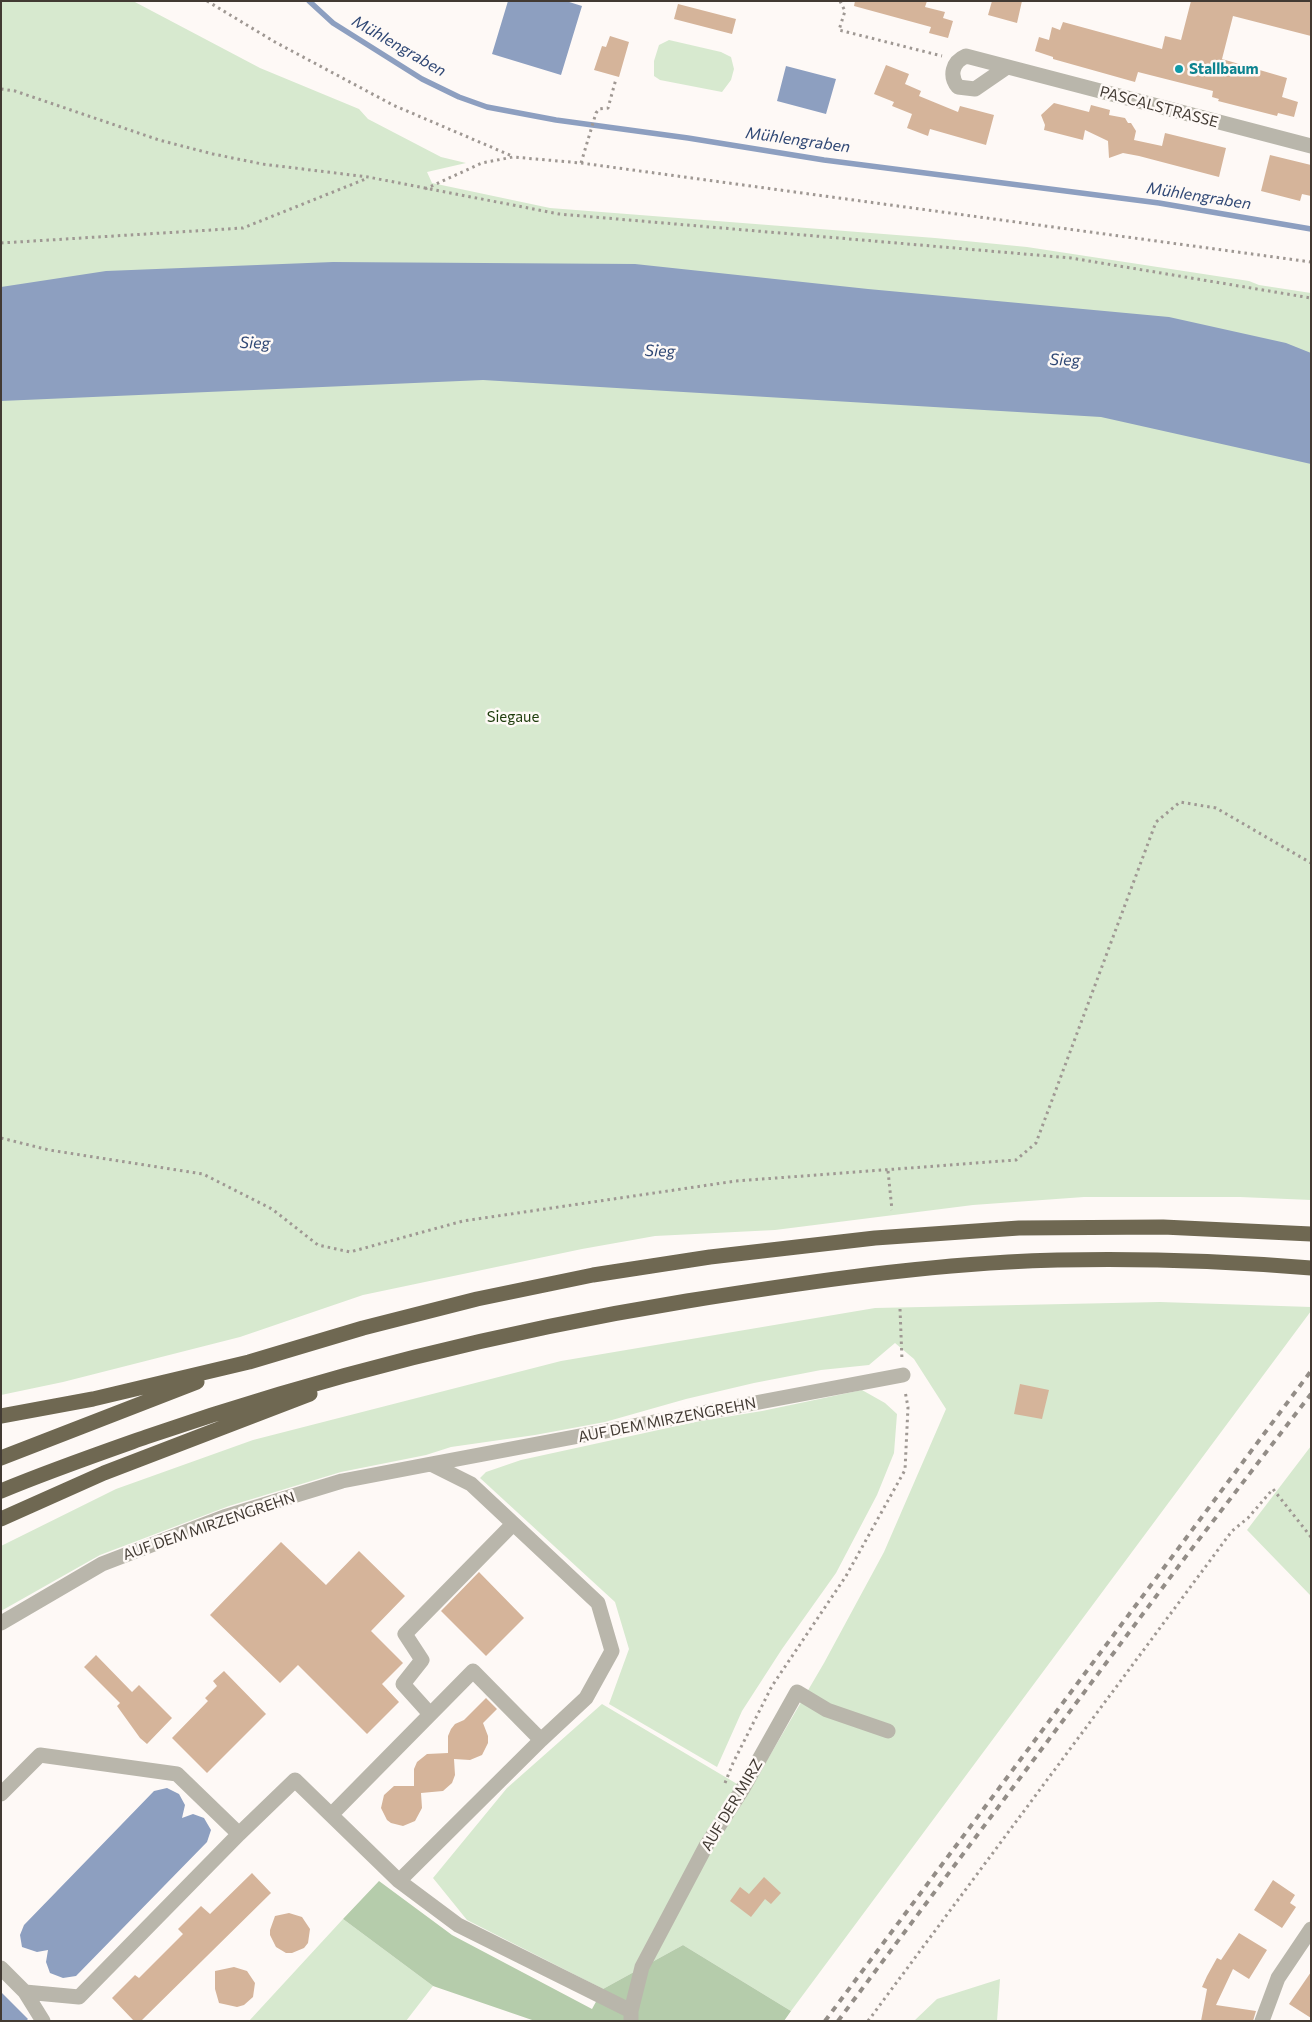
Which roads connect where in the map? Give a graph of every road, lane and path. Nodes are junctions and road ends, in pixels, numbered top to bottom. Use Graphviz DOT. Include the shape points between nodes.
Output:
graph roads {
  1 [pos="207,1"];
  2 [pos="840,1"];
  3 [pos="958,61"];
  4 [pos="1007,67"];
  5 [pos="616,79"];
  6 [pos="1,89"];
  7 [pos="1311,146"];
  8 [pos="513,157"];
  9 [pos="581,164"];
  10 [pos="368,177"];
  11 [pos="425,189"];
  12 [pos="1,243"];
  13 [pos="1311,262"];
  14 [pos="1311,298"];
  15 [pos="1311,863"];
  16 [pos="1,1138"];
  17 [pos="888,1171"];
  18 [pos="892,1210"];
  19 [pos="1311,1234"];
  20 [pos="1311,1268"];
  21 [pos="900,1309"];
  22 [pos="420,1354"];
  23 [pos="249,1362"];
  24 [pos="902,1375"];
  25 [pos="1,1416"];
  26 [pos="1,1458"];
  27 [pos="431,1464"];
  28 [pos="1,1491"];
  29 [pos="1,1519"];
  30 [pos="513,1524"];
  31 [pos="1311,1537"];
  32 [pos="1,1623"];
  33 [pos="430,1714"];
  34 [pos="888,1731"];
  35 [pos="541,1740"];
  36 [pos="722,1791"];
  37 [pos="1,1794"];
  38 [pos="331,1815"];
  39 [pos="239,1834"];
  40 [pos="398,1881"];
  41 [pos="1311,1929"];
  42 [pos="1,1968"];
  43 [pos="25,1992"];
  44 [pos="631,2016"];
  45 [pos="43,2021"];
  46 [pos="868,2021"];
  47 [pos="1262,2021"];
  1 -- 8 [label="path" via="275,42 393,105"];
  2 -- 3 [label="path" via="845,11 839,30"];
  3 -- 4 [label="street, PASCALSTRASSE" via="966,56"];
  3 -- 4 [label="street" via="952,73 955,84 966,88 975,89"];
  4 -- 7 [label="street, PASCALSTRASSE"];
  5 -- 9 [label="path" via="608,108 596,112"];
  6 -- 10 [label="path" via="213,154 262,164"];
  8 -- 9 [label="path"];
  8 -- 11 [label="path" via="482,162"];
  9 -- 13 [label="path"];
  10 -- 11 [label="path"];
  10 -- 12 [label="path" via="244,228"];
  11 -- 14 [label="path" via="560,214 1071,258"];
  15 -- 17 [label="path" via="1216,808 1180,802 1156,822 1036,1143 1016,1160"];
  16 -- 17 [label="path" via="49,1150 202,1174 272,1209 318,1245 350,1252 463,1221 736,1182"];
  17 -- 18 [label="path"];
  19 -- 23 [label="highway" via="1163,1227 946,1232 710,1257 593,1275 506,1293 363,1328"];
  20 -- 22 [label="highway" via="1126,1260 1008,1262 890,1272 773,1287 597,1316"];
  21 -- 24 [label="path"];
  22 -- 28 [label="highway" via="232,1407 47,1471"];
  22 -- 29 [label="highway" via="113,1469"];
  23 -- 25 [label="highway" via="93,1399"];
  23 -- 26 [label="highway"];
  24 -- 27 [label="street, AUF DEM MIRZENGREHN"];
  24 -- 36 [label="path" via="908,1407 904,1470 846,1576 772,1686 732,1763"];
  27 -- 30 [label="street" via="471,1484"];
  27 -- 32 [label="street, AUF DEM MIRZENGREHN" via="342,1481 224,1517 102,1564"];
  30 -- 33 [label="street" via="405,1634 422,1660 404,1684"];
  30 -- 35 [label="street" via="598,1603 612,1651 586,1698"];
  31 -- 46 [label="path" via="1273,1489 1232,1531"];
  33 -- 35 [label="street" via="473,1671"];
  33 -- 38 [label="street"];
  34 -- 44 [label="street, AUF DER MIRZ" via="827,1710 797,1692 742,1790 706,1846 642,1967"];
  35 -- 40 [label="street"];
  37 -- 39 [label="street" via="40,1755 177,1774"];
  38 -- 39 [label="street, AUF DER MIRZ" via="295,1780"];
  38 -- 40 [label="street, AUF DER MIRZ"];
  39 -- 43 [label="street" via="79,1997"];
  40 -- 44 [label="street, AUF DER MIRZ" via="458,1925"];
  41 -- 47 [label="street" via="1278,1978"];
  42 -- 43 [label="street"];
  43 -- 45 [label="street"];
}
